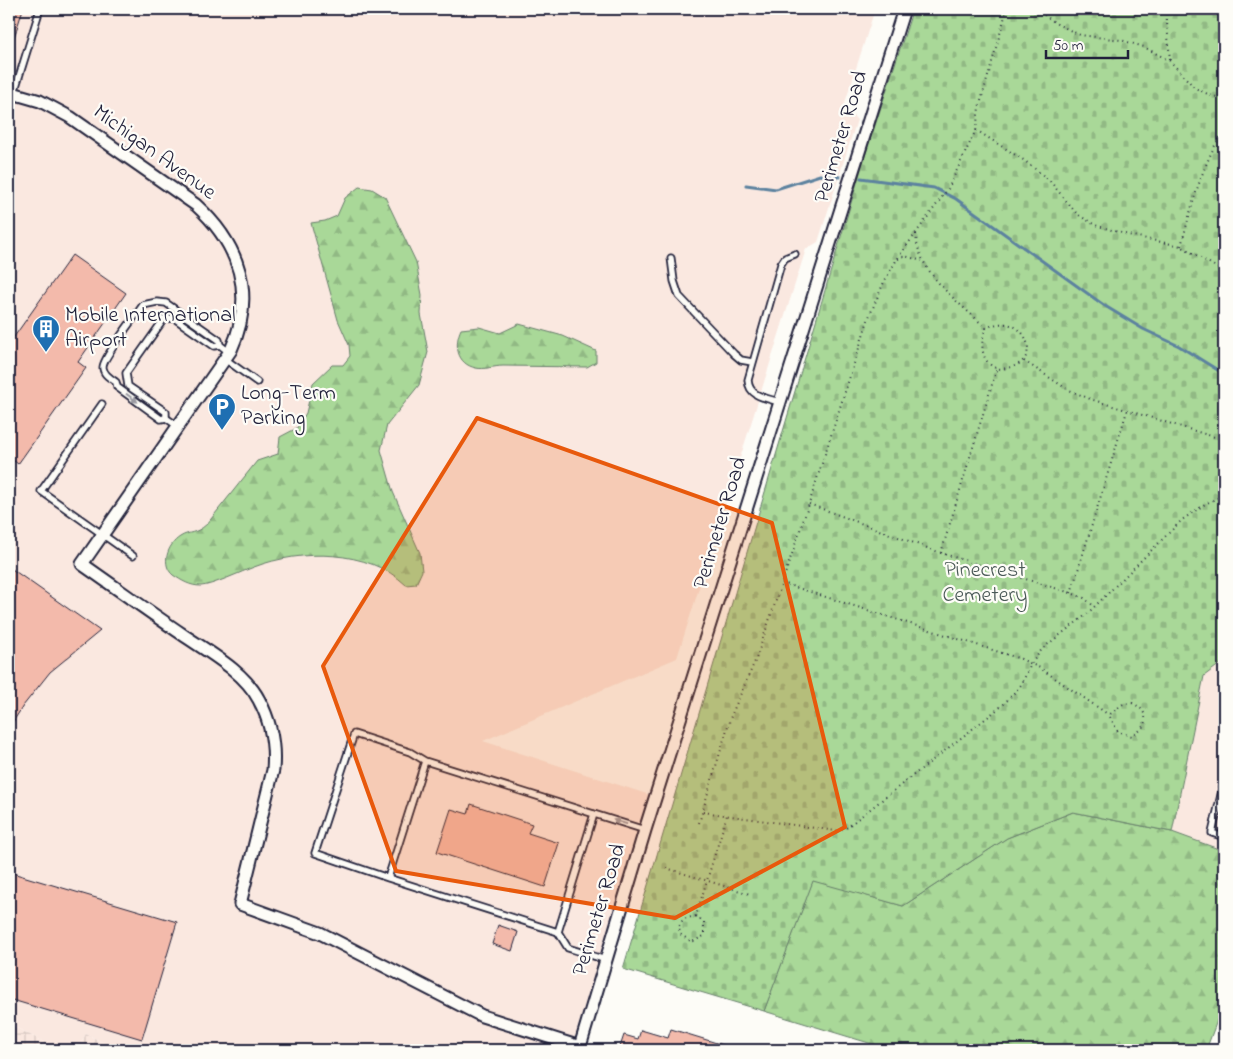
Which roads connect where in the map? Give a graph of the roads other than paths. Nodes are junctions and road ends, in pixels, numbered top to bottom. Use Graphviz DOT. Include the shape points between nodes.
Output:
graph roads {
  1 [pos="40,9"];
  2 [pos="904,9"];
  3 [pos="11,92"];
  4 [pos="795,254"];
  5 [pos="671,258"];
  6 [pos="225,352"];
  7 [pos="752,362"];
  8 [pos="257,382"];
  9 [pos="780,402"];
  10 [pos="102,404"];
  11 [pos="166,418"];
  12 [pos="179,427"];
  13 [pos="103,535"];
  14 [pos="133,556"];
  15 [pos="425,761"];
  16 [pos="1224,782"];
  17 [pos="594,814"];
  18 [pos="645,830"];
  19 [pos="1224,837"];
  20 [pos="388,878"];
  21 [pos="558,932"];
  22 [pos="606,960"];
  23 [pos="579,1049"];
  1 -- 3 [label="lane"];
  2 -- 9 [label="street, Perimeter Road"];
  3 -- 6 [label="street, Michigan Avenue" via="54,108 90,131 196,205 219,228 234,255 242,283 241,320"];
  4 -- 7 [label="lane" via="785,258 781,264"];
  5 -- 7 [label="lane" via="674,282 685,304 734,354 741,360"];
  6 -- 8 [label="lane"];
  6 -- 11 [label="lane" via="174,318 164,319 126,373 126,379 128,386 166,412"];
  6 -- 11 [label="lane, one-way" via="219,340 166,304 143,305 103,368 117,387 162,419"];
  6 -- 12 [label="street, Michigan Avenue"];
  7 -- 9 [label="lane" via="748,387 752,393"];
  9 -- 18 [label="street, Perimeter Road"];
  10 -- 13 [label="lane" via="41,491"];
  11 -- 12 [label="lane"];
  12 -- 13 [label="street, Michigan Avenue"];
  13 -- 14 [label="lane"];
  13 -- 23 [label="street, Michigan Avenue" via="82,564 242,678 259,699 272,733 273,770 240,904 327,936 482,1016"];
  15 -- 17 [label="lane"];
  15 -- 20 [label="lane"];
  15 -- 20 [label="lane" via="410,752 354,734 314,853"];
  16 -- 19 [label="lane" via="1212,833"];
  18 -- 17 [label="lane, one-way"];
  17 -- 21 [label="lane"];
  18 -- 22 [label="street, Perimeter Road"];
  20 -- 21 [label="lane"];
  21 -- 22 [label="lane" via="568,948"];
  22 -- 23 [label="street, Perimeter Road"];
}
